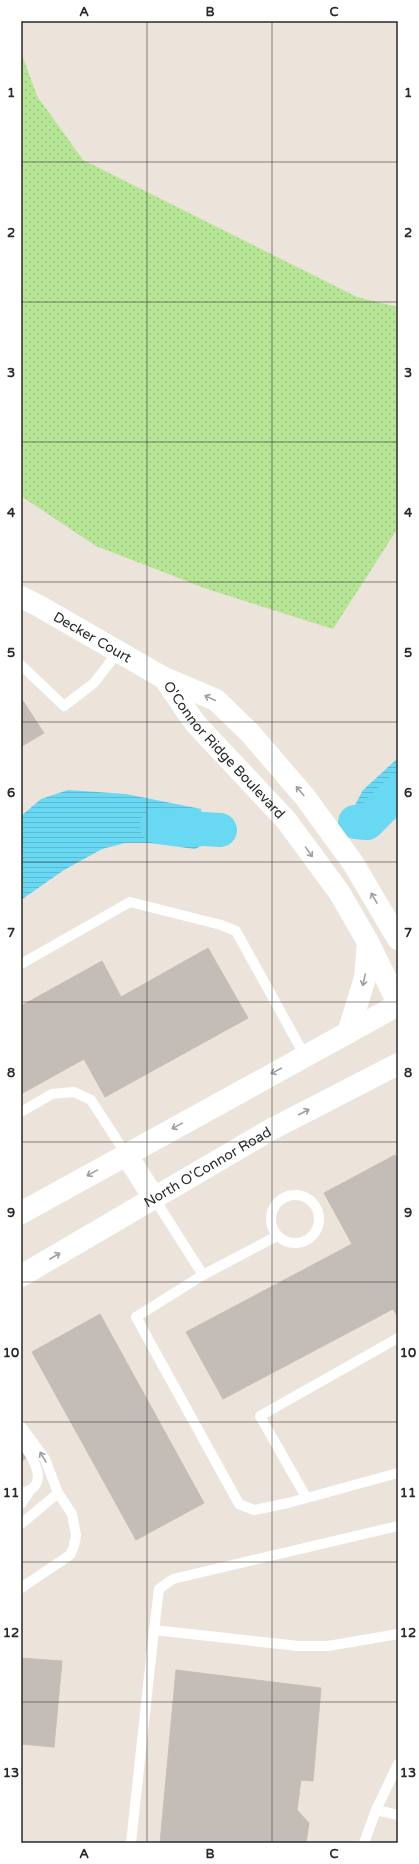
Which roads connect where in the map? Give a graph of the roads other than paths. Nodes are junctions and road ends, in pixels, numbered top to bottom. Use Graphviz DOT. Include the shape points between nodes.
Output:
graph roads {
  1 [pos="21,597"];
  2 [pos="118,652"];
  3 [pos="21,665"];
  4 [pos="164,678"];
  5 [pos="396,935"];
  6 [pos="368,942"];
  7 [pos="21,964"];
  8 [pos="398,1004"];
  9 [pos="348,1033"];
  10 [pos="305,1056"];
  11 [pos="398,1064"];
  12 [pos="21,1112"];
  13 [pos="126,1154"];
  14 [pos="154,1198"];
  15 [pos="21,1213"];
  16 [pos="277,1236"];
  17 [pos="203,1275"];
  18 [pos="21,1276"];
  19 [pos="398,1338"];
  20 [pos="21,1426"];
  21 [pos="21,1442"];
  22 [pos="398,1474"];
  23 [pos="25,1492"];
  24 [pos="58,1493"];
  25 [pos="306,1497"];
  26 [pos="21,1504"];
  27 [pos="21,1524"];
  28 [pos="398,1526"];
  29 [pos="21,1588"];
  30 [pos="154,1630"];
  31 [pos="398,1634"];
  32 [pos="398,1764"];
  33 [pos="376,1810"];
  34 [pos="398,1815"];
  35 [pos="131,1843"];
  36 [pos="364,1843"];
  1 -- 2 [label="main road, Decker Court"];
  2 -- 3 [label="lane" via="94,683 64,706"];
  2 -- 4 [label="main road, Decker Court"];
  5 -- 4 [label="main road, O'Connor Ridge Boulevard, one-way" via="353,863 304,797 250,732 216,700"];
  4 -- 6 [label="main road, O'Connor Ridge Boulevard, one-way" via="195,723 286,820 339,892"];
  6 -- 8 [label="main road, O'Connor Ridge Boulevard"];
  6 -- 9 [label="main road, one-way" via="365,978"];
  7 -- 10 [label="lane" via="130,902 221,925 236,931"];
  8 -- 9 [label="main road"];
  9 -- 10 [label="main road"];
  10 -- 13 [label="main road, one-way"];
  14 -- 11 [label="main road, North O'Connor Road, one-way" via="270,1130"];
  12 -- 13 [label="lane" via="52,1094 74,1092 91,1100"];
  13 -- 14 [label="main road"];
  13 -- 15 [label="main road, one-way"];
  14 -- 17 [label="lane"];
  18 -- 14 [label="main road, North O'Connor Road, one-way"];
  16 -- 16 [label="lane" via="299,1243 313,1236 319,1221 310,1201 295,1196 281,1200 275,1206 271,1221"];
  16 -- 17 [label="lane"];
  17 -- 25 [label="lane" via="136,1317 239,1504 254,1510"];
  19 -- 25 [label="lane" via="260,1416"];
  24 -- 20 [label="lane, one-way" via="45,1459"];
  21 -- 23 [label="lane" via="34,1458 38,1469 35,1487"];
  22 -- 25 [label="lane"];
  23 -- 26 [label="lane"];
  24 -- 27 [label="lane"];
  24 -- 29 [label="lane" via="72,1514 75,1524 74,1546 70,1555"];
  28 -- 30 [label="lane" via="173,1579 159,1589"];
  30 -- 31 [label="lane" via="298,1646 328,1646"];
  30 -- 35 [label="lane"];
  32 -- 33 [label="lane"];
  33 -- 34 [label="lane"];
  33 -- 36 [label="lane"];
}
